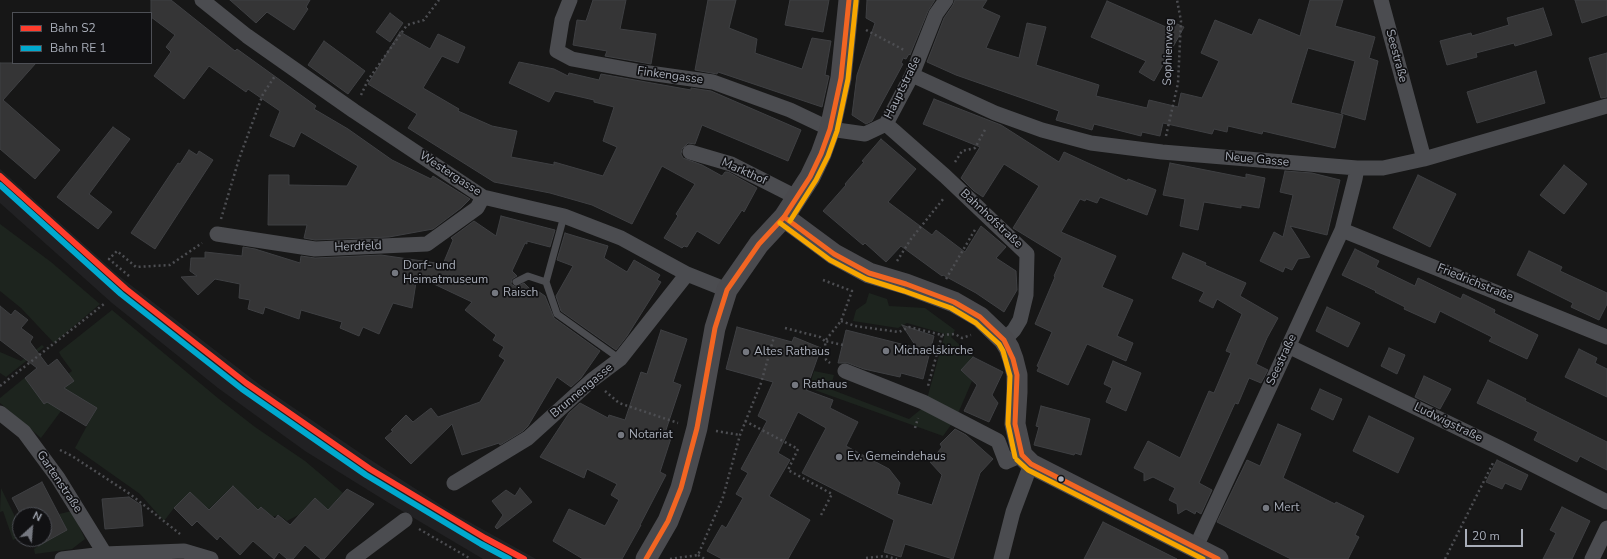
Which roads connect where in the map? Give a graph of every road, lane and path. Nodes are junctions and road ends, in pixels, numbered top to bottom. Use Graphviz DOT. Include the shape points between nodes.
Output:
graph roads {
  1 [pos="202,0"];
  2 [pos="439,0"];
  3 [pos="570,0"];
  4 [pos="849,0"];
  5 [pos="946,0"];
  6 [pos="1176,0"];
  7 [pos="1381,0"];
  8 [pos="847,24"];
  9 [pos="919,58"];
  10 [pos="284,62"];
  11 [pos="912,75"];
  12 [pos="1607,106"];
  13 [pos="354,111"];
  14 [pos="995,113"];
  15 [pos="886,124"];
  16 [pos="830,129"];
  17 [pos="690,152"];
  18 [pos="1162,152"];
  19 [pos="1424,159"];
  20 [pos="1357,168"];
  21 [pos="950,181"];
  22 [pos="483,197"];
  23 [pos="796,197"];
  24 [pos="985,214"];
  25 [pos="564,216"];
  26 [pos="784,217"];
  27 [pos="1342,230"];
  28 [pos="217,234"];
  29 [pos="687,274"];
  30 [pos="129,276"];
  31 [pos="889,279"];
  32 [pos="823,280"];
  33 [pos="516,282"];
  34 [pos="546,282"];
  35 [pos="727,290"];
  36 [pos="939,296"];
  37 [pos="104,304"];
  38 [pos="841,321"];
  39 [pos="785,328"];
  40 [pos="774,337"];
  41 [pos="1607,337"];
  42 [pos="1004,340"];
  43 [pos="825,341"];
  44 [pos="842,345"];
  45 [pos="1288,346"];
  46 [pos="620,359"];
  47 [pos="831,364"];
  48 [pos="845,371"];
  49 [pos="592,380"];
  50 [pos="0,386"];
  51 [pos="924,402"];
  52 [pos="0,413"];
  53 [pos="745,421"];
  54 [pos="696,428"];
  55 [pos="915,428"];
  56 [pos="1500,448"];
  57 [pos="58,449"];
  58 [pos="1026,460"];
  59 [pos="454,483"];
  60 [pos="1607,502"];
  61 [pos="820,517"];
  62 [pos="405,520"];
  63 [pos="1607,528"];
  64 [pos="1195,549"];
  65 [pos="184,551"];
  66 [pos="698,555"];
  67 [pos="106,556"];
  68 [pos="866,558"];
  69 [pos="62,559"];
  70 [pos="211,559"];
  71 [pos="352,559"];
  72 [pos="471,559"];
  73 [pos="646,559"];
  74 [pos="670,559"];
  75 [pos="705,559"];
  76 [pos="897,559"];
  77 [pos="1001,559"];
  78 [pos="1218,559"];
  79 [pos="1445,559"];
  80 [pos="1592,559"];
  1 -- 10 [label="street, Westergasse"];
  2 -- 13 [label="path" via="424,20 406,25 368,80"];
  3 -- 16 [label="street, Finkengasse" via="562,20 557,51 572,59 713,82 790,110"];
  4 -- 8 [label="main road"];
  5 -- 9 [label="street, Hauptstraße" via="936,14"];
  6 -- 18 [label="path, Sophienweg" via="1181,21 1178,83"];
  7 -- 19 [label="street, Seestraße"];
  8 -- 9 [label="path" via="858,26"];
  8 -- 16 [label="main road" via="841,78"];
  9 -- 11 [label="street, Hauptstraße"];
  10 -- 13 [label="street, Westergasse"];
  10 -- 28 [label="path" via="263,94 239,159"];
  11 -- 14 [label="street, Neue Gasse"];
  11 -- 15 [label="street, Hauptstraße"];
  12 -- 19 [label="street, Neue Gasse"];
  13 -- 22 [label="street, Westergasse"];
  14 -- 18 [label="street, Neue Gasse" via="1042,130 1091,143"];
  14 -- 21 [label="path" via="975,148 962,152"];
  15 -- 16 [label="street, Hauptstraße" via="865,134"];
  15 -- 21 [label="street, Bahnhofstraße"];
  16 -- 23 [label="main road" via="821,154"];
  17 -- 23 [label="street, Markthof" via="731,164"];
  18 -- 20 [label="street, Neue Gasse"];
  19 -- 20 [label="street, Neue Gasse" via="1383,168"];
  20 -- 27 [label="street, Seestraße"];
  21 -- 24 [label="street, Bahnhofstraße"];
  21 -- 31 [label="path" via="910,239 893,267"];
  22 -- 25 [label="street, Westergasse"];
  22 -- 28 [label="street, Herdfeld" via="477,208 427,244 315,248"];
  23 -- 26 [label="main road"];
  24 -- 36 [label="path" via="944,281"];
  24 -- 42 [label="street, Bahnhofstraße" via="1027,254 1026,295 1020,320"];
  25 -- 29 [label="street, Westergasse" via="621,238"];
  25 -- 34 [label="lane"];
  26 -- 31 [label="main road" via="834,254 869,273"];
  26 -- 35 [label="main road" via="759,244"];
  27 -- 41 [label="street, Friedrichstraße"];
  27 -- 45 [label="street, Seestraße"];
  28 -- 30 [label="path" via="170,265 136,267 117,250 110,259"];
  29 -- 35 [label="street, Westergasse"];
  29 -- 46 [label="street, Brunnengasse"];
  31 -- 36 [label="main road"];
  32 -- 38 [label="path" via="852,291"];
  33 -- 34 [label="lane" via="528,276"];
  34 -- 46 [label="lane" via="557,314"];
  35 -- 54 [label="main road" via="715,328"];
  36 -- 42 [label="main road" via="980,317"];
  37 -- 50 [label="path"];
  38 -- 43 [label="path"];
  38 -- 51 [label="path" via="854,326 899,332 909,327 942,335"];
  39 -- 43 [label="path" via="820,337"];
  40 -- 53 [label="path" via="761,383"];
  42 -- 58 [label="main road" via="1010,348 1017,375 1015,424"];
  43 -- 44 [label="path"];
  43 -- 47 [label="path" via="826,360"];
  45 -- 56 [label="street, Ludwigstraße"];
  45 -- 64 [label="street, Seestraße"];
  46 -- 49 [label="street, Brunnengasse"];
  48 -- 51 [label="street"];
  49 -- 54 [label="path" via="619,403"];
  49 -- 59 [label="street, Brunnengasse" via="528,438"];
  51 -- 55 [label="path"];
  51 -- 58 [label="street" via="998,441 1006,462"];
  52 -- 67 [label="street, Gartenstraße" via="24,432 58,478"];
  53 -- 61 [label="path" via="798,449 788,470 832,494"];
  53 -- 66 [label="path" via="723,497"];
  54 -- 73 [label="main road" via="668,522"];
  56 -- 60 [label="street, Ludwigstraße"];
  56 -- 79 [label="path"];
  57 -- 65 [label="path" via="130,494 182,535"];
  58 -- 64 [label="main road"];
  58 -- 77 [label="street"];
  62 -- 71 [label="street"];
  62 -- 72 [label="path"];
  63 -- 80 [label="street"];
  64 -- 78 [label="main road"];
  65 -- 67 [label="street"];
  65 -- 70 [label="street"];
  66 -- 74 [label="path"];
  66 -- 75 [label="path"];
  67 -- 69 [label="street"];
  68 -- 76 [label="path" via="884,556"];
}
